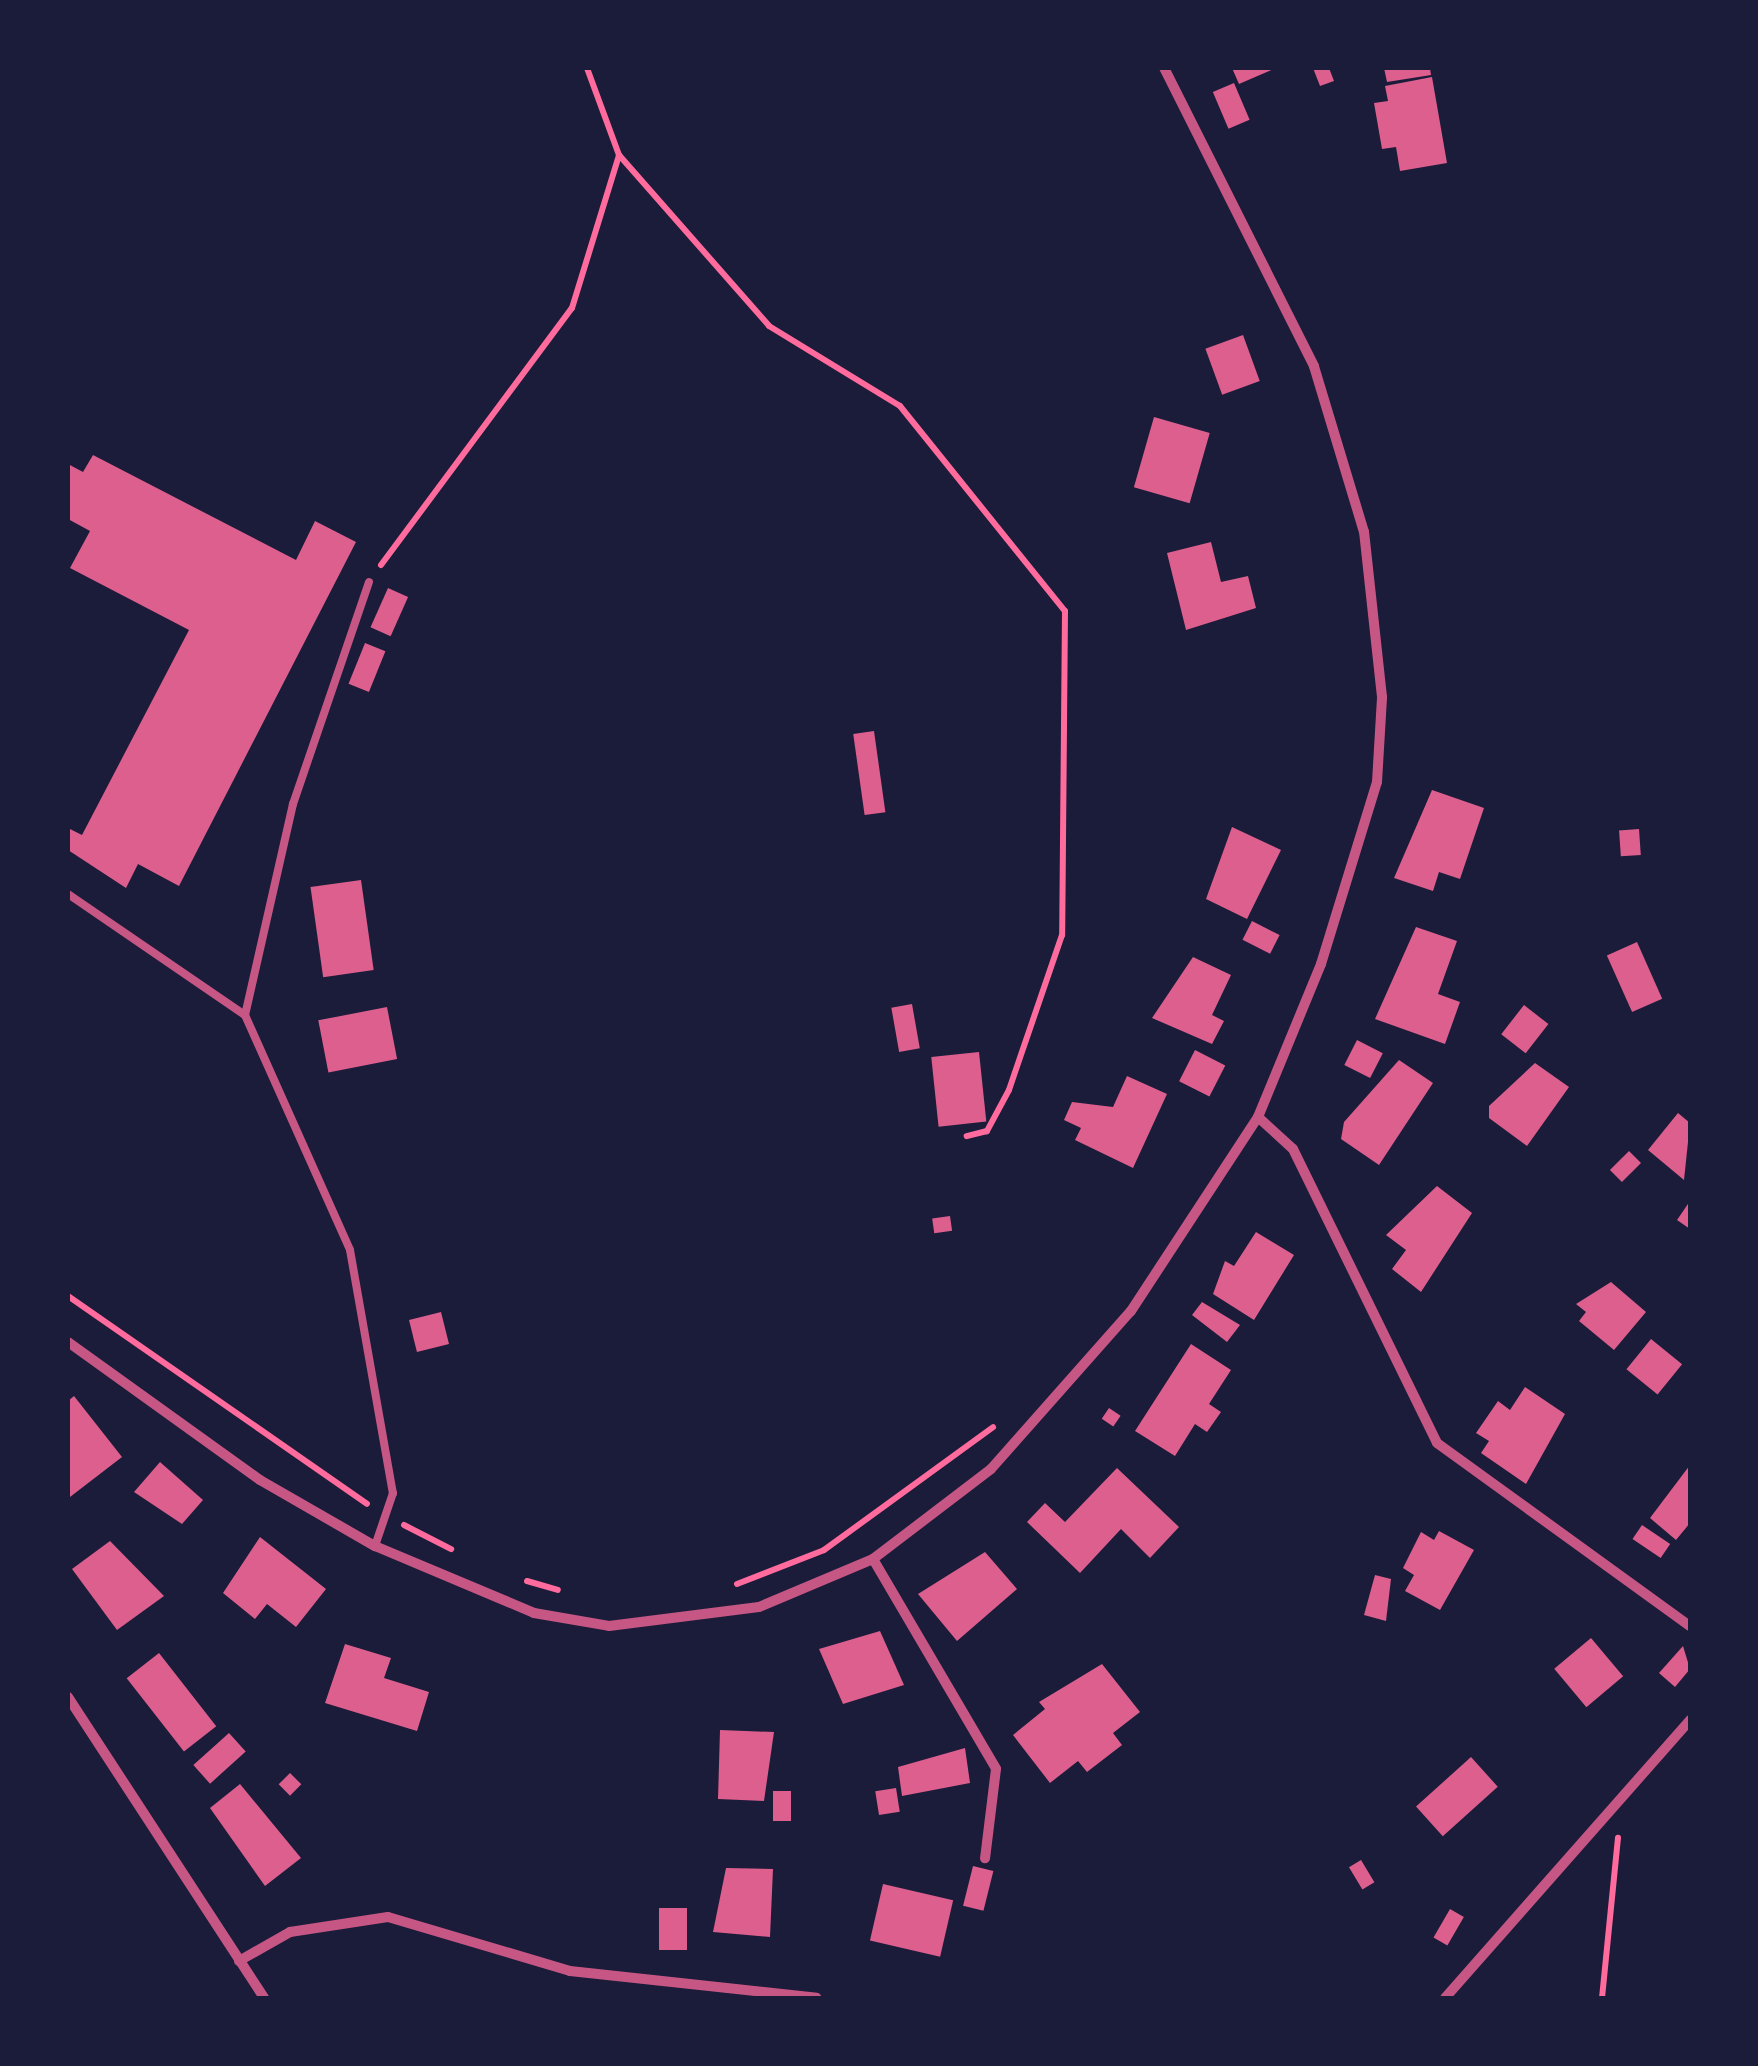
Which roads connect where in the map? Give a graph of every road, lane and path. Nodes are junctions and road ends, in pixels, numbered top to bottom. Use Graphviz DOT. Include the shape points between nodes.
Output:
graph roads {
  1 [pos="588,68"];
  2 [pos="1164,68"];
  3 [pos="619,154"];
  4 [pos="369,582"];
  5 [pos="68,894"];
  6 [pos="245,1014"];
  7 [pos="1258,1116"];
  8 [pos="967,1136"];
  9 [pos="68,1296"];
  10 [pos="68,1342"];
  11 [pos="1003,1418"];
  12 [pos="388,1517"];
  13 [pos="375,1546"];
  14 [pos="466,1556"];
  15 [pos="873,1560"];
  16 [pos="515,1577"];
  17 [pos="716,1592"];
  18 [pos="578,1594"];
  19 [pos="1690,1626"];
  20 [pos="68,1697"];
  21 [pos="1690,1720"];
  22 [pos="1620,1797"];
  23 [pos="985,1858"];
  24 [pos="239,1961"];
  25 [pos="264,1998"];
  26 [pos="818,1998"];
  27 [pos="1444,1998"];
  28 [pos="1602,1998"];
  1 -- 3 [label="path"];
  2 -- 7 [label="street" via="1314,366 1364,532 1379,623 1377,782 1350,885"];
  3 -- 4 [label="path" via="572,308"];
  3 -- 8 [label="path" via="769,326 900,406 1065,611 1062,934 1009,1090 987,1131"];
  4 -- 6 [label="lane" via="303,770"];
  5 -- 6 [label="lane"];
  6 -- 12 [label="lane" via="350,1250 394,1493"];
  7 -- 15 [label="street" via="1131,1311 991,1469"];
  7 -- 19 [label="street" via="1293,1149 1437,1442"];
  9 -- 12 [label="path"];
  10 -- 13 [label="street" via="260,1480"];
  11 -- 17 [label="path" via="953,1464 824,1550"];
  12 -- 13 [label="lane"];
  12 -- 14 [label="path"];
  13 -- 15 [label="street" via="516,1607 609,1626 759,1607"];
  15 -- 23 [label="street" via="996,1768"];
  16 -- 18 [label="path"];
  20 -- 24 [label="street"];
  21 -- 22 [label="street"];
  22 -- 27 [label="street"];
  22 -- 28 [label="path"];
  24 -- 25 [label="street"];
  24 -- 26 [label="street" via="290,1932 388,1917 570,1971"];
}
